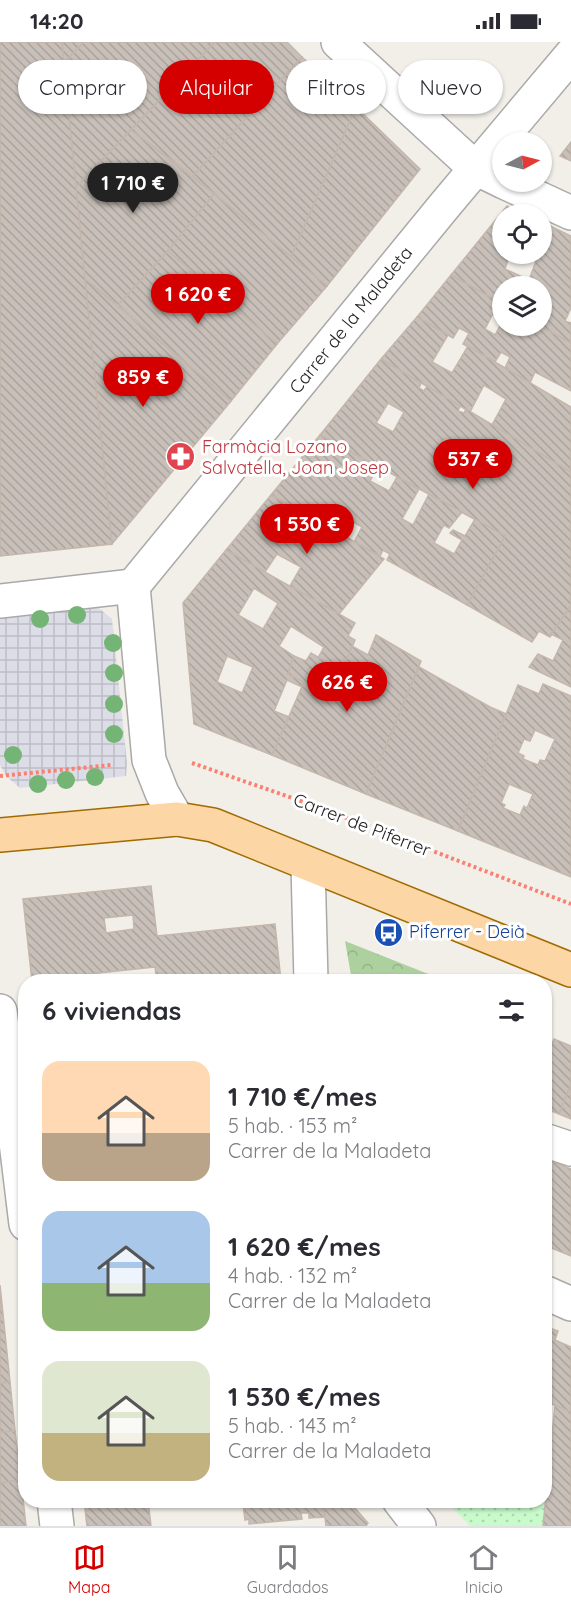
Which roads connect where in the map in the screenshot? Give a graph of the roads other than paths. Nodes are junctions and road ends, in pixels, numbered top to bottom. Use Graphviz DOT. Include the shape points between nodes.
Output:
graph roads {
  1 [pos="338,42"];
  2 [pos="571,55"];
  3 [pos="522,132"];
  4 [pos="492,175"];
  5 [pos="492,179"];
  6 [pos="526,192"];
  7 [pos="571,213"];
  8 [pos="133,586"];
  9 [pos="0,601"];
  10 [pos="177,819"];
  11 [pos="0,835"];
  12 [pos="308,865"];
  13 [pos="571,970"];
  14 [pos="311,974"];
  15 [pos="0,1011"];
  16 [pos="552,1143"];
  17 [pos="571,1149"];
  18 [pos="18,1158"];
  19 [pos="18,1230"];
  20 [pos="0,1231"];
  21 [pos="552,1296"];
  22 [pos="571,1304"];
  23 [pos="55,1508"];
  24 [pos="405,1508"];
  25 [pos="57,1526"];
  26 [pos="420,1526"];
  1 -- 4 [label="street"];
  2 -- 3 [label="street, Carrer de la Maladeta"];
  5 -- 8 [label="street, Carrer de la Maladeta"];
  6 -- 7 [label="street"];
  8 -- 9 [label="street"];
  8 -- 10 [label="street" via="149,760"];
  10 -- 11 [label="main road"];
  10 -- 12 [label="main road" via="213,825"];
  12 -- 13 [label="main road"];
  12 -- 14 [label="street"];
  15 -- 18 [label="street"];
  16 -- 17 [label="street"];
  19 -- 20 [label="street"];
  21 -- 22 [label="street"];
  23 -- 25 [label="street"];
  24 -- 26 [label="street"];
}
